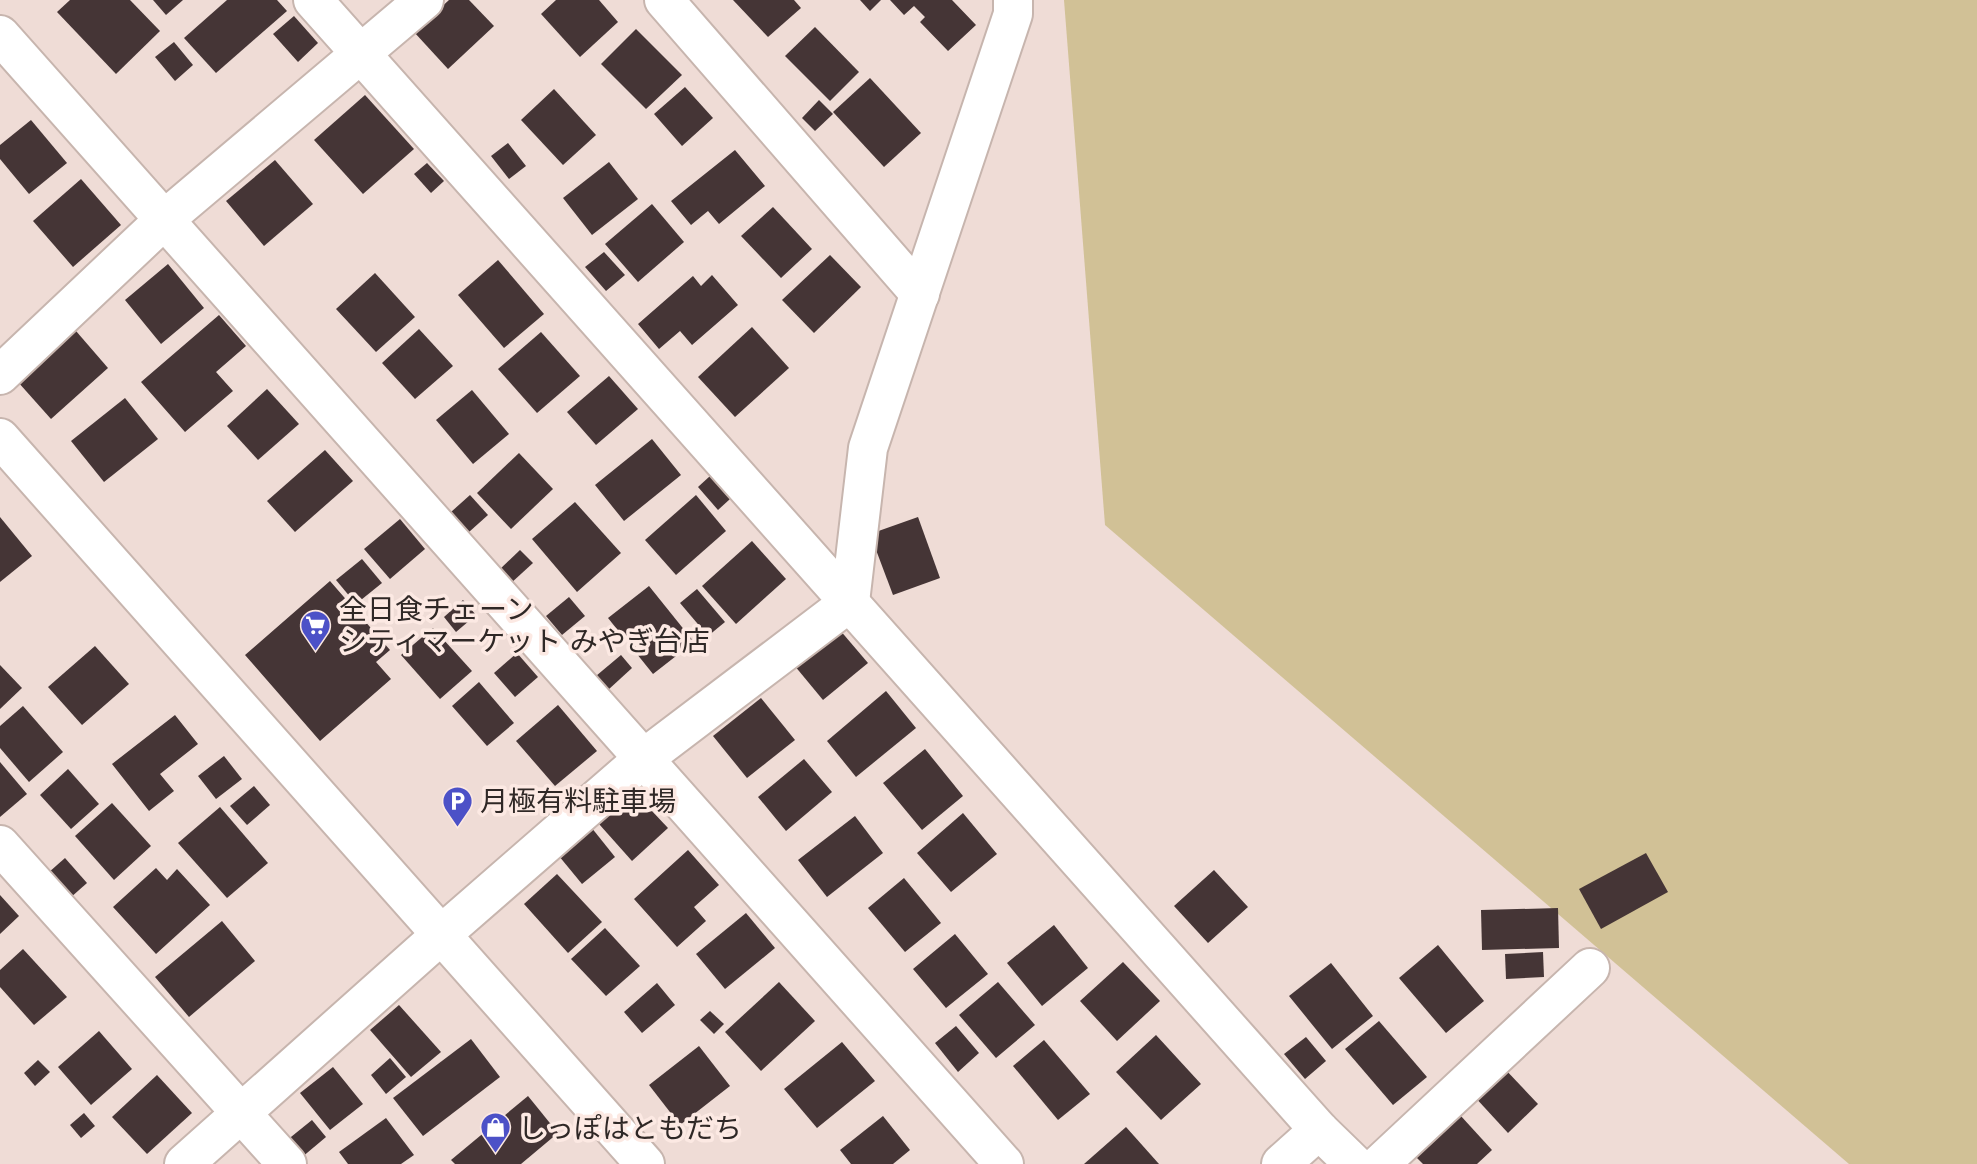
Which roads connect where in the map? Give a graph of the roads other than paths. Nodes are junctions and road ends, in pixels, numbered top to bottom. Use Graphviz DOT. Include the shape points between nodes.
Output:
graph roads {
  1 [pos="313,0"];
  2 [pos="424,0"];
  3 [pos="664,0"];
  4 [pos="1007,5"];
  5 [pos="0,35"];
  6 [pos="362,55"];
  7 [pos="165,219"];
  8 [pos="920,293"];
  9 [pos="0,375"];
  10 [pos="0,438"];
  11 [pos="850,602"];
  12 [pos="643,760"];
  13 [pos="0,845"];
  14 [pos="442,934"];
  15 [pos="1590,968"];
  16 [pos="242,1112"];
  17 [pos="1319,1130"];
  18 [pos="184,1164"];
  19 [pos="288,1164"];
  20 [pos="645,1164"];
  21 [pos="1004,1164"];
  22 [pos="1281,1164"];
  23 [pos="1354,1164"];
  24 [pos="1380,1164"];
  1 -- 6 [label="street"];
  2 -- 6 [label="street"];
  3 -- 8 [label="street"];
  4 -- 8 [label="street"];
  5 -- 7 [label="street"];
  6 -- 7 [label="street"];
  6 -- 11 [label="street"];
  7 -- 9 [label="street"];
  7 -- 12 [label="street"];
  8 -- 11 [label="street" via="868,448"];
  10 -- 14 [label="street"];
  11 -- 12 [label="street"];
  11 -- 17 [label="street"];
  12 -- 14 [label="street"];
  12 -- 21 [label="street"];
  13 -- 16 [label="street"];
  14 -- 16 [label="street"];
  14 -- 20 [label="street"];
  15 -- 24 [label="street"];
  16 -- 18 [label="street"];
  16 -- 19 [label="street"];
  17 -- 22 [label="street"];
  17 -- 23 [label="street"];
}
